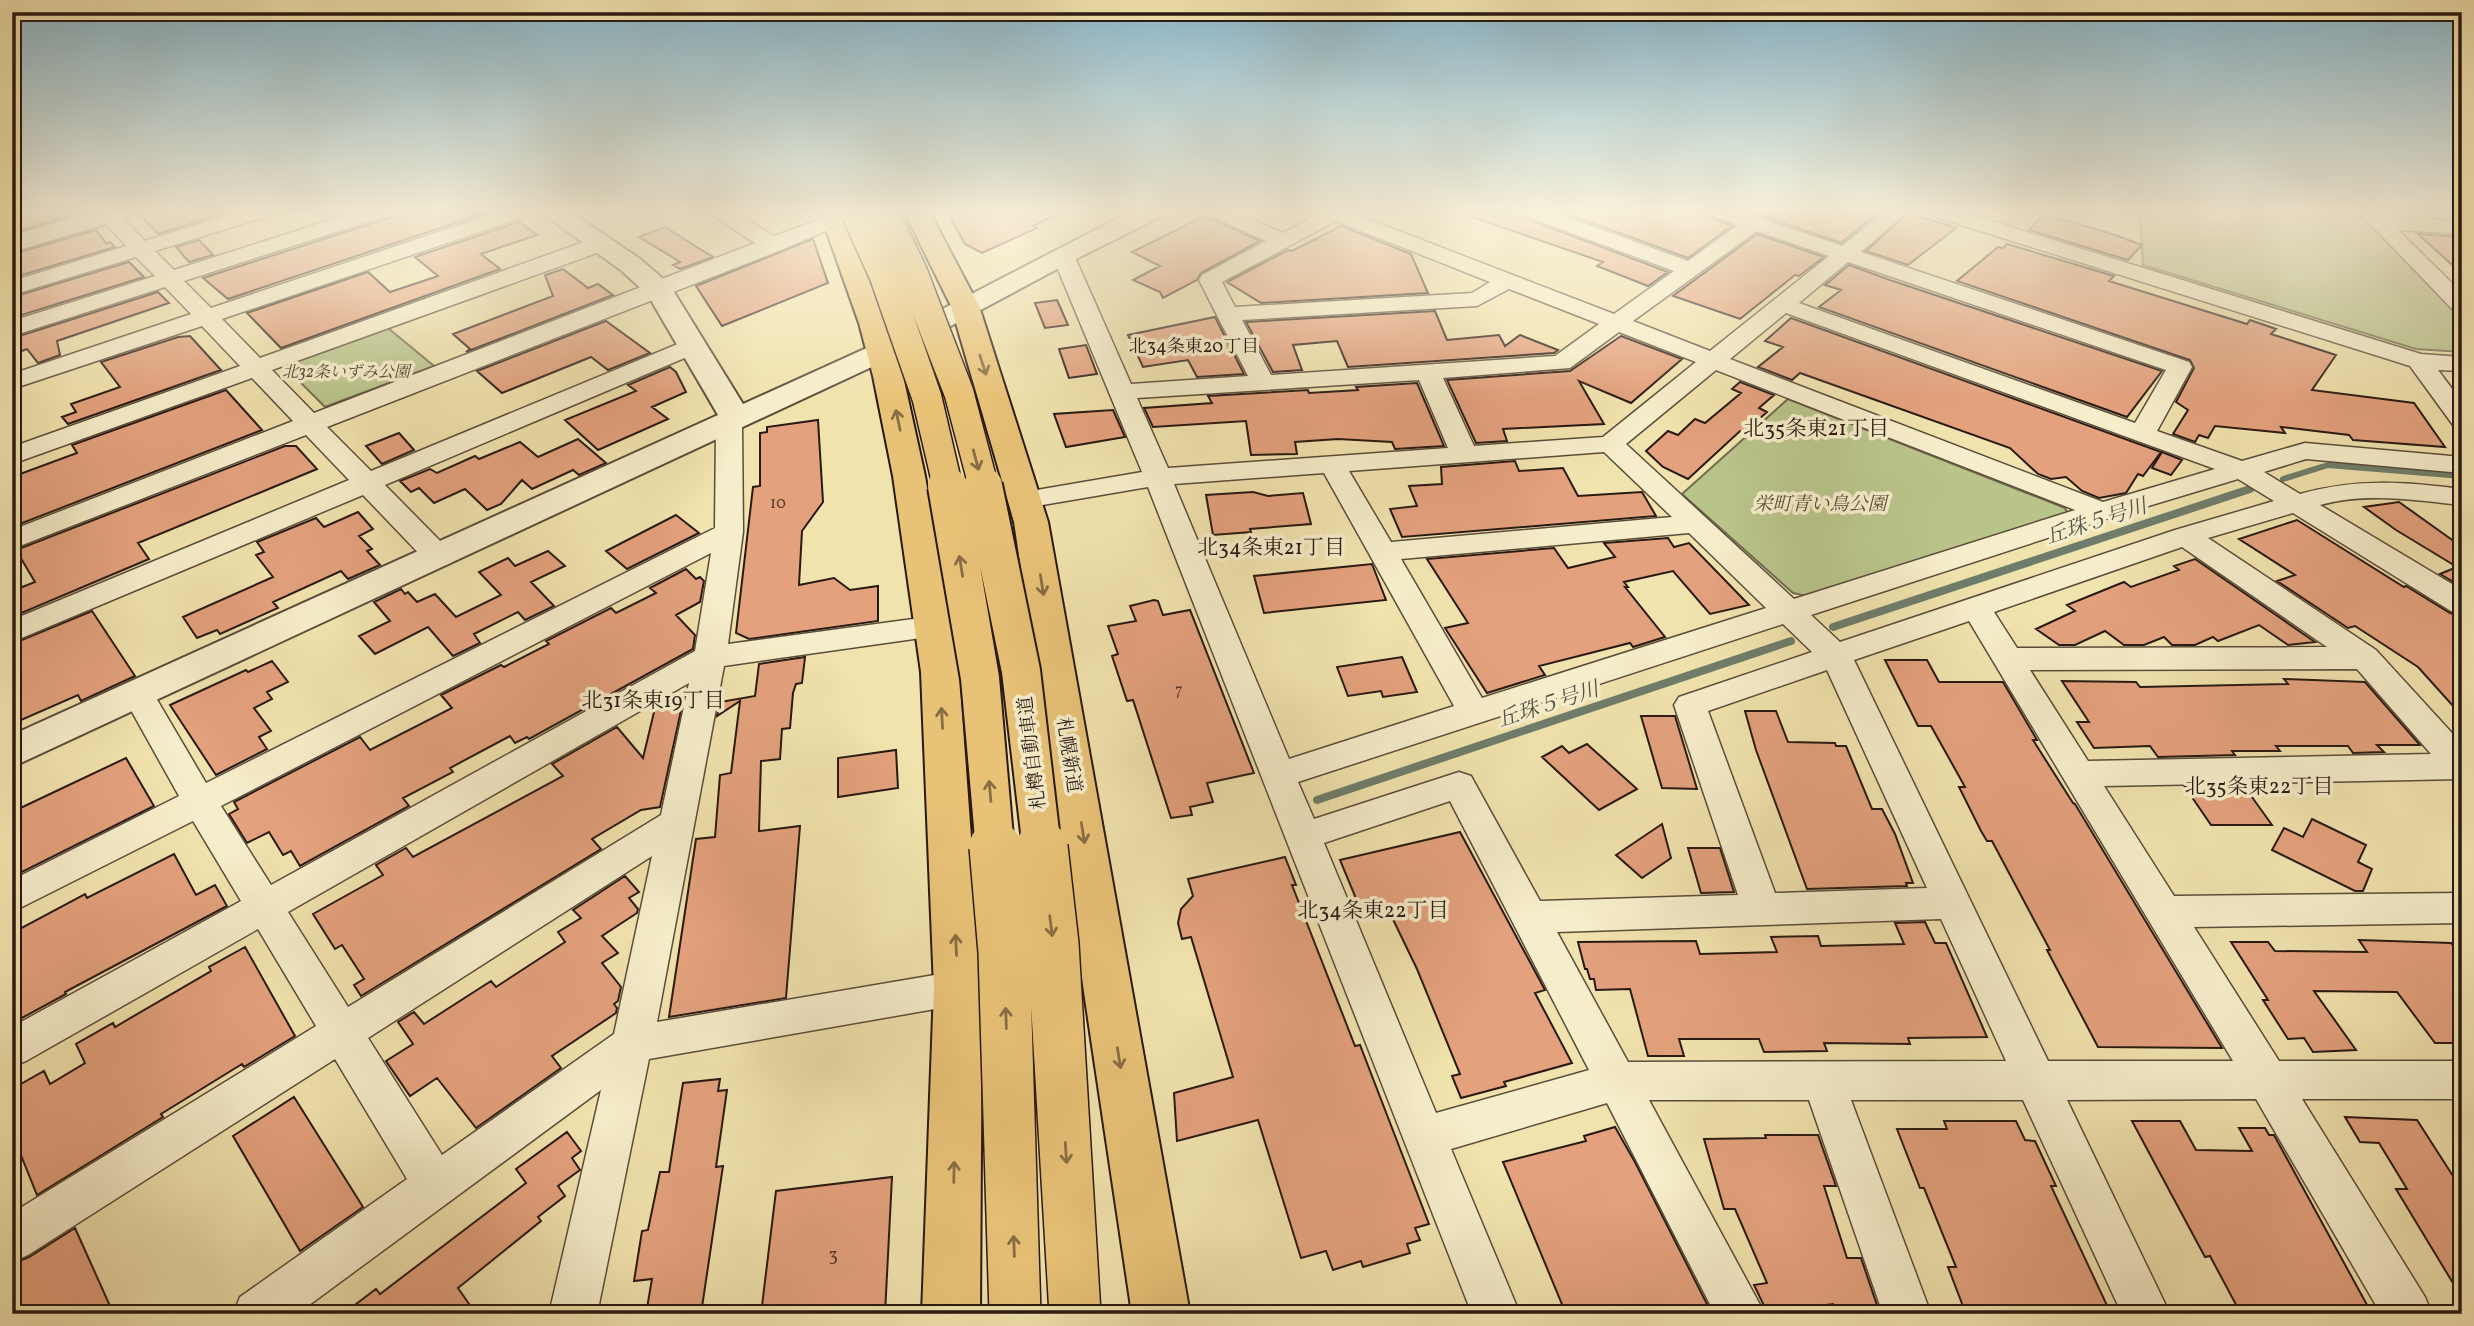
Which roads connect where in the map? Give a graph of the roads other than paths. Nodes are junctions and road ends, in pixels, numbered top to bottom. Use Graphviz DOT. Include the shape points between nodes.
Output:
graph roads {
  1 [pos="57,275"];
  2 [pos="165,275"];
  3 [pos="182,275"];
  4 [pos="333,275"];
  5 [pos="514,275"];
  6 [pos="642,275"];
  7 [pos="697,275"];
  8 [pos="858,275"];
  9 [pos="884,275"];
  10 [pos="913,275"];
  11 [pos="949,275"];
  12 [pos="1024,275"];
  13 [pos="1072,275"];
  14 [pos="1220,275"];
  15 [pos="1490,275"];
  16 [pos="1682,275"];
  17 [pos="1820,275"];
  18 [pos="1904,275"];
  19 [pos="2140,275"];
  20 [pos="2435,275"];
  21 [pos="169,279"];
  22 [pos="1506,281"];
  23 [pos="12,288"];
  24 [pos="659,290"];
  25 [pos="2457,296"];
  26 [pos="1784,304"];
  27 [pos="965,306"];
  28 [pos="1228,314"];
  29 [pos="206,317"];
  30 [pos="1616,324"];
  31 [pos="12,329"];
  32 [pos="693,346"];
  33 [pos="881,352"];
  34 [pos="2419,361"];
  35 [pos="1713,362"];
  36 [pos="2462,364"];
  37 [pos="256,368"];
  38 [pos="1428,372"];
  39 [pos="12,382"];
  40 [pos="1264,382"];
  41 [pos="1122,392"];
  42 [pos="2462,420"];
  43 [pos="733,422"];
  44 [pos="310,424"];
  45 [pos="2142,434"];
  46 [pos="1610,444"];
  47 [pos="1464,454"];
  48 [pos="12,456"];
  49 [pos="1332,464"];
  50 [pos="2462,465"];
  51 [pos="2242,470"];
  52 [pos="1158,477"];
  53 [pos="367,483"];
  54 [pos="2462,497"];
  55 [pos="1025,500"];
  56 [pos="2296,504"];
  57 [pos="2102,511"];
  58 [pos="1696,524"];
  59 [pos="729,532"];
  60 [pos="2185,536"];
  61 [pos="12,540"];
  62 [pos="1383,552"];
  63 [pos="439,556"];
  64 [pos="2462,604"];
  65 [pos="1976,608"];
  66 [pos="1789,611"];
  67 [pos="934,626"];
  68 [pos="12,632"];
  69 [pos="1836,656"];
  70 [pos="709,657"];
  71 [pos="2365,658"];
  72 [pos="2007,659"];
  73 [pos="138,694"];
  74 [pos="1474,712"];
  75 [pos="12,752"];
  76 [pos="2462,766"];
  77 [pos="2078,774"];
  78 [pos="1278,775"];
  79 [pos="199,801"];
  80 [pos="677,822"];
  81 [pos="1303,836"];
  82 [pos="12,897"];
  83 [pos="1952,903"];
  84 [pos="264,907"];
  85 [pos="2462,908"];
  86 [pos="1762,910"];
  87 [pos="2163,912"];
  88 [pos="1529,917"];
  89 [pos="958,988"];
  90 [pos="340,1034"];
  91 [pos="632,1044"];
  92 [pos="12,1048"];
  93 [pos="2462,1080"];
  94 [pos="1617,1081"];
  95 [pos="2268,1081"];
  96 [pos="1824,1082"];
  97 [pos="2037,1082"];
  98 [pos="1423,1137"];
  99 [pos="435,1184"];
  100 [pos="12,1240"];
  101 [pos="257,1314"];
  102 [pos="573,1314"];
  103 [pos="951,1314"];
  104 [pos="1015,1314"];
  105 [pos="1075,1314"];
  106 [pos="1161,1314"];
  107 [pos="1496,1314"];
  108 [pos="1741,1314"];
  109 [pos="1907,1314"];
  110 [pos="2146,1314"];
  111 [pos="2408,1314"];
  1 -- 23 [label="street"];
  2 -- 21 [label="street"];
  3 -- 21 [label="street"];
  4 -- 29 [label="street"];
  5 -- 37 [label="street"];
  6 -- 24 [label="street"];
  7 -- 24 [label="street"];
  8 -- 33 [label="highway"];
  104 -- 9 [label="highway, one-way, bridge" via="1004,952 979,678 951,502 927,398"];
  10 -- 105 [label="highway, 札樽自動車道, one-way, bridge" via="959,393 986,497 1021,671 1054,944"];
  11 -- 27 [label="highway, 札幌新道"];
  12 -- 27 [label="street"];
  13 -- 41 [label="street"];
  14 -- 28 [label="street" via="1210,280"];
  15 -- 22 [label="street"];
  16 -- 30 [label="street"];
  17 -- 26 [label="street"];
  18 -- 45 [label="street" via="2180,367"];
  19 -- 34 [label="street"];
  20 -- 25 [label="street"];
  21 -- 29 [label="street"];
  21 -- 31 [label="street"];
  22 -- 28 [label="street" via="1477,299"];
  22 -- 30 [label="street"];
  24 -- 32 [label="street"];
  24 -- 44 [label="street"];
  26 -- 35 [label="street"];
  26 -- 45 [label="street"];
  27 -- 33 [label="street"];
  27 -- 55 [label="highway, 札幌新道, one-way"];
  28 -- 40 [label="street"];
  29 -- 37 [label="street"];
  29 -- 39 [label="street"];
  30 -- 35 [label="street"];
  30 -- 38 [label="street" via="1560,363"];
  32 -- 43 [label="street"];
  32 -- 53 [label="street"];
  33 -- 43 [label="street"];
  67 -- 33 [label="highway, one-way" via="909,476"];
  34 -- 36 [label="street"];
  34 -- 42 [label="street"];
  35 -- 46 [label="street"];
  35 -- 57 [label="street"];
  37 -- 44 [label="street"];
  37 -- 48 [label="street"];
  38 -- 40 [label="street"];
  38 -- 47 [label="street"];
  40 -- 41 [label="street"];
  41 -- 52 [label="street"];
  43 -- 59 [label="street"];
  43 -- 63 [label="street"];
  44 -- 53 [label="street"];
  44 -- 61 [label="street"];
  45 -- 51 [label="street"];
  46 -- 47 [label="street"];
  46 -- 58 [label="street"];
  47 -- 49 [label="street"];
  49 -- 52 [label="street"];
  49 -- 62 [label="street"];
  50 -- 51 [label="street" via="2305,451"];
  51 -- 56 [label="street"];
  51 -- 57 [label="street"];
  52 -- 55 [label="street"];
  52 -- 78 [label="street"];
  53 -- 63 [label="street"];
  53 -- 68 [label="street"];
  54 -- 56 [label="street" via="2389,489 2333,493"];
  55 -- 106 [label="highway, 札幌新道, one-way"];
  56 -- 60 [label="street"];
  56 -- 64 [label="street"];
  57 -- 66 [label="street"];
  58 -- 62 [label="street"];
  58 -- 66 [label="street"];
  59 -- 70 [label="street"];
  59 -- 79 [label="street"];
  60 -- 65 [label="street"];
  60 -- 71 [label="street"];
  62 -- 74 [label="street"];
  63 -- 73 [label="street"];
  65 -- 69 [label="street"];
  65 -- 72 [label="street"];
  66 -- 69 [label="street"];
  66 -- 74 [label="street"];
  67 -- 70 [label="street"];
  89 -- 67 [label="highway, one-way"];
  69 -- 83 [label="street"];
  69 -- 86 [label="street" via="1690,705"];
  70 -- 80 [label="street"];
  70 -- 84 [label="street"];
  71 -- 72 [label="street"];
  71 -- 76 [label="street"];
  72 -- 77 [label="street"];
  73 -- 75 [label="street"];
  73 -- 79 [label="street"];
  74 -- 78 [label="street"];
  76 -- 77 [label="street"];
  77 -- 87 [label="street"];
  78 -- 81 [label="street"];
  79 -- 82 [label="street"];
  79 -- 84 [label="street"];
  80 -- 90 [label="street"];
  80 -- 91 [label="street"];
  81 -- 88 [label="street" via="1459,785"];
  81 -- 98 [label="street"];
  83 -- 86 [label="street"];
  83 -- 97 [label="street"];
  84 -- 90 [label="street"];
  84 -- 92 [label="street"];
  85 -- 87 [label="street"];
  86 -- 88 [label="street"];
  87 -- 95 [label="street"];
  88 -- 94 [label="street"];
  89 -- 91 [label="street"];
  103 -- 89 [label="highway, one-way"];
  90 -- 99 [label="street"];
  90 -- 100 [label="street"];
  91 -- 99 [label="street"];
  91 -- 102 [label="street"];
  93 -- 95 [label="street"];
  94 -- 96 [label="street"];
  94 -- 98 [label="street"];
  94 -- 108 [label="street"];
  95 -- 97 [label="street"];
  95 -- 111 [label="street"];
  96 -- 97 [label="street"];
  96 -- 109 [label="street"];
  97 -- 110 [label="street"];
  98 -- 107 [label="street"];
  99 -- 101 [label="street"];
}
